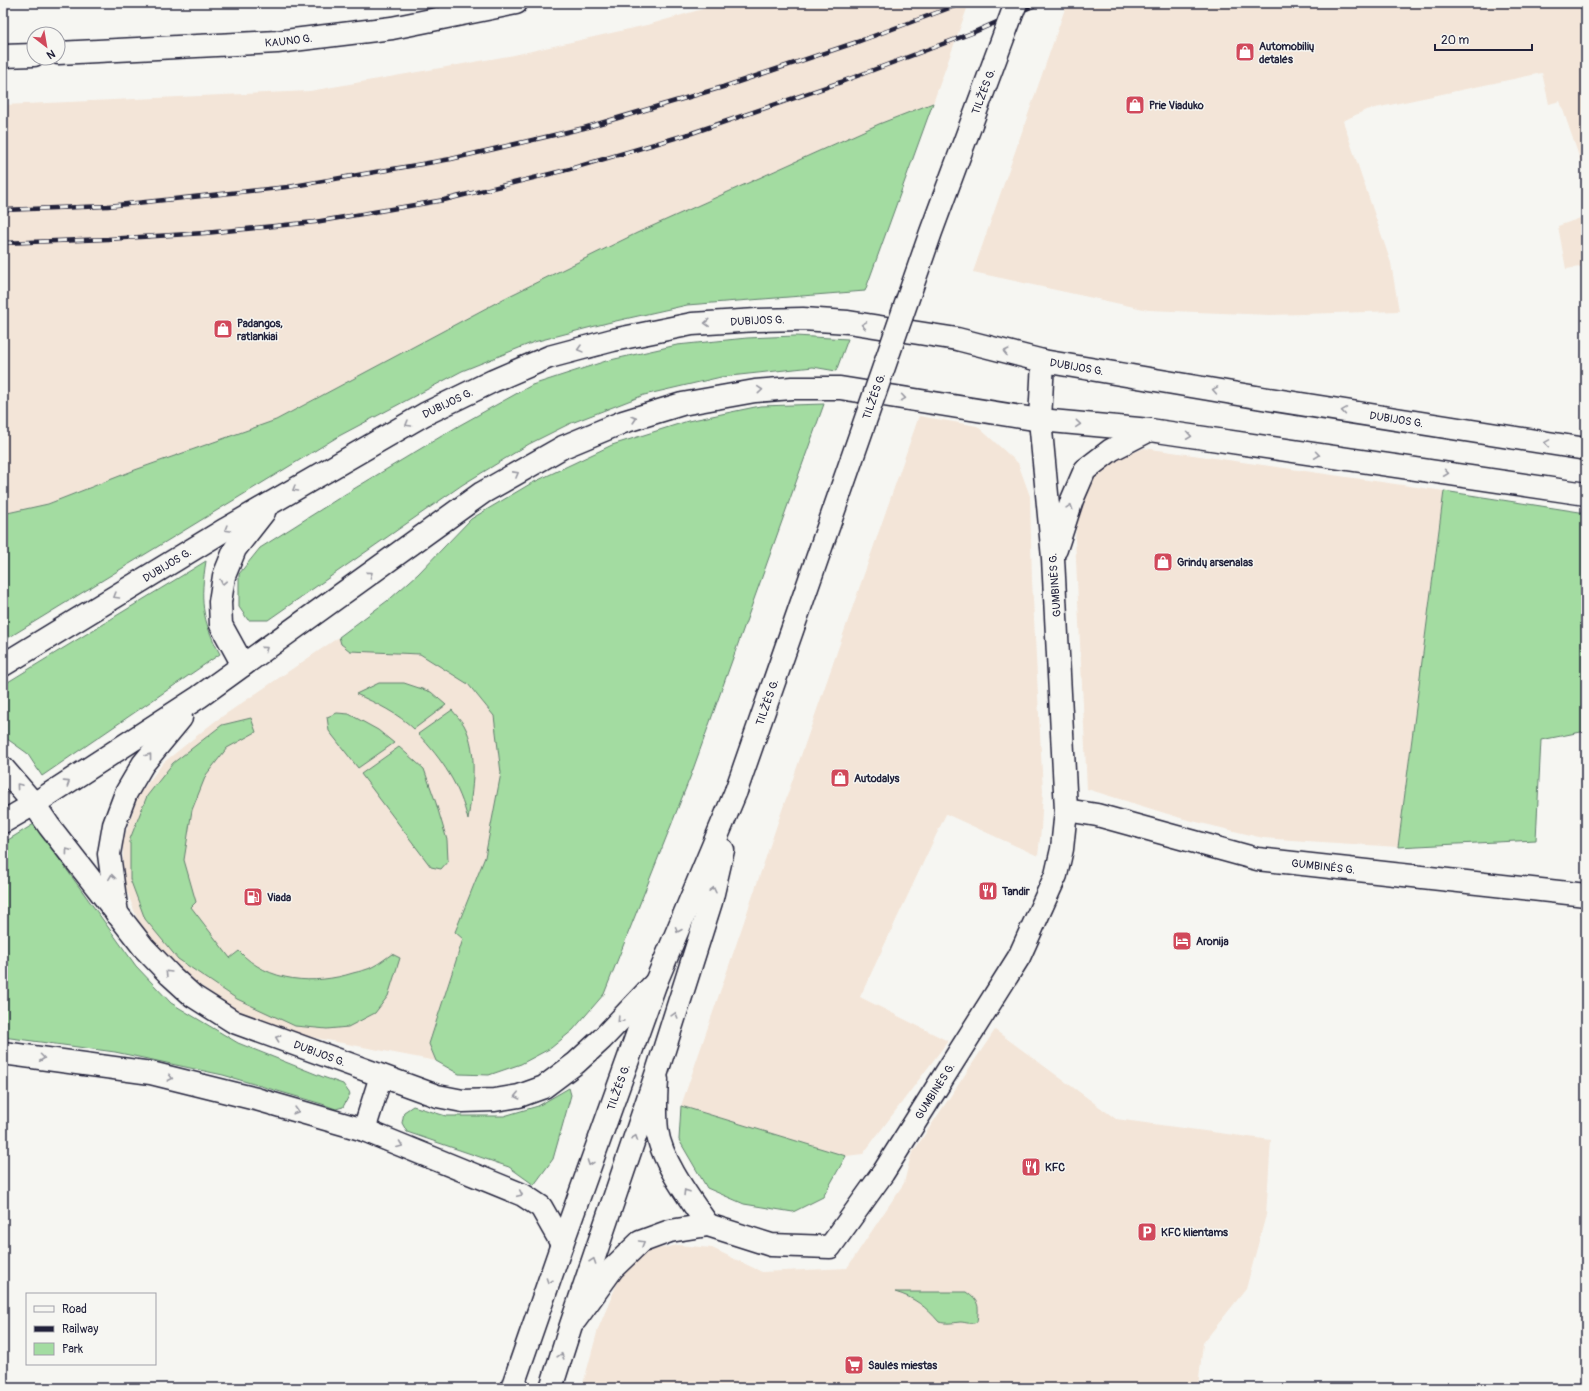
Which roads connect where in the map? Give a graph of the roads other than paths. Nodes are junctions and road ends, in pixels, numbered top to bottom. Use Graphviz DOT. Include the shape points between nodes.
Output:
graph roads {
  1 [pos="516,3"];
  2 [pos="1016,3"];
  3 [pos="66,54"];
  4 [pos="26,55"];
  5 [pos="3,56"];
  6 [pos="1043,361"];
  7 [pos="1040,420"];
  8 [pos="1150,430"];
  9 [pos="1586,449"];
  10 [pos="1586,494"];
  11 [pos="273,502"];
  12 [pos="1053,558"];
  13 [pos="3,665"];
  14 [pos="243,665"];
  15 [pos="199,697"];
  16 [pos="3,768"];
  17 [pos="736,791"];
  18 [pos="34,804"];
  19 [pos="1066,810"];
  20 [pos="3,822"];
  21 [pos="1586,895"];
  22 [pos="117,915"];
  23 [pos="656,982"];
  24 [pos="3,1053"];
  25 [pos="657,1072"];
  26 [pos="381,1076"];
  27 [pos="364,1130"];
  28 [pos="708,1225"];
  29 [pos="562,1244"];
  30 [pos="571,1325"];
  31 [pos="512,1388"];
  32 [pos="551,1388"];
  1 -- 3 [label="main road, KAUNO G." via="392,28 277,42"];
  2 -- 17 [label="main road, TILŽĖS G., bridge" via="931,232"];
  4 -- 5 [label="main road"];
  6 -- 7 [label="main road, GUMBINĖS G."];
  9 -- 6 [label="main road, DUBIJOS G., one-way"];
  6 -- 11 [label="main road, DUBIJOS G., one-way" via="957,340 848,322 803,319 692,324 613,340 549,357 425,414"];
  7 -- 8 [label="main road, one-way"];
  7 -- 12 [label="main road, GUMBINĖS G."];
  14 -- 7 [label="main road, one-way" via="482,493 563,447 623,422 682,404 755,391 792,388 840,388"];
  8 -- 10 [label="main road, one-way"];
  12 -- 8 [label="main road, one-way" via="1084,470 1111,450"];
  11 -- 13 [label="main road, DUBIJOS G., one-way"];
  11 -- 14 [label="main road, one-way" via="235,550 223,582 220,602 221,625"];
  12 -- 19 [label="main road, GUMBINĖS G."];
  14 -- 15 [label="main road"];
  18 -- 15 [label="main road, one-way"];
  22 -- 15 [label="main road, one-way" via="109,854 114,825 126,793 143,764"];
  18 -- 16 [label="main road, DUBIJOS G., one-way"];
  17 -- 23 [label="main road, TILŽĖS G., one-way"];
  25 -- 17 [label="main road, TILŽĖS G., one-way" via="711,902"];
  18 -- 20 [label="main road"];
  22 -- 18 [label="main road, DUBIJOS G., one-way"];
  19 -- 21 [label="main road, GUMBINĖS G." via="1097,815 1257,859"];
  19 -- 28 [label="main road, GUMBINĖS G." via="1056,875 1019,957 883,1173 830,1247 771,1245"];
  26 -- 22 [label="main road, DUBIJOS G., one-way" via="234,1022 194,996 170,975"];
  23 -- 26 [label="main road, DUBIJOS G., one-way" via="576,1063 544,1087 519,1096 463,1101 437,1096"];
  23 -- 29 [label="main road, TILŽĖS G., one-way"];
  24 -- 27 [label="main road, one-way" via="151,1073 256,1099"];
  28 -- 25 [label="main road, one-way" via="664,1155 657,1130"];
  30 -- 25 [label="main road, TILŽĖS G., one-way"];
  26 -- 27 [label="main road"];
  27 -- 29 [label="main road, one-way" via="523,1195 541,1207"];
  30 -- 28 [label="main road, one-way" via="613,1268 640,1242 670,1231"];
  29 -- 31 [label="main road, TILŽĖS G., one-way"];
  32 -- 30 [label="main road, TILŽĖS G., one-way"];
}
